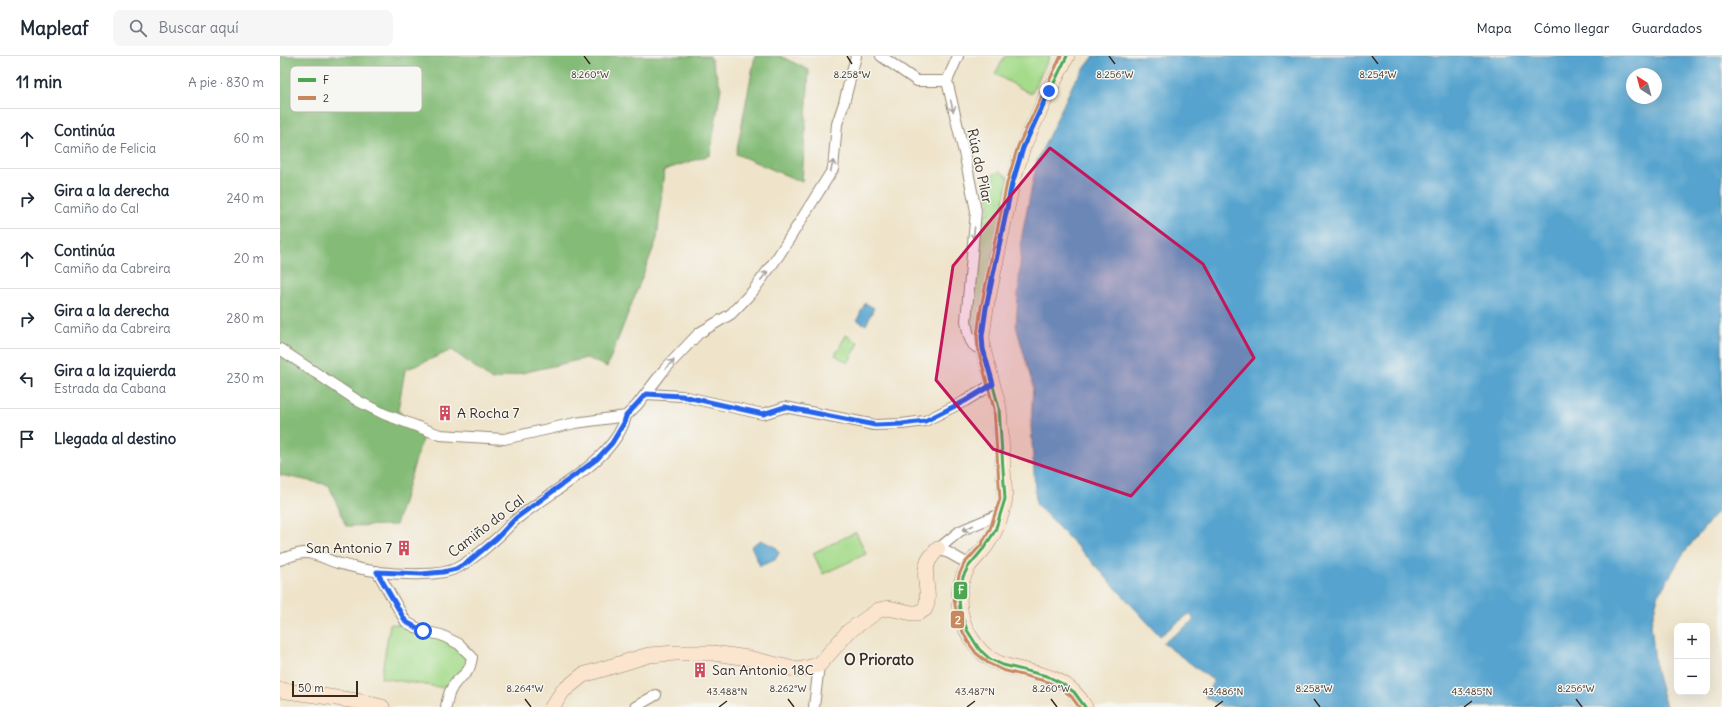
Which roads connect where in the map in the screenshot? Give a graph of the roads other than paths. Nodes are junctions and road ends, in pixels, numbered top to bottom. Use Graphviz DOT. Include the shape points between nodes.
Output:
graph roads {
  1 [pos="856,56"];
  2 [pos="881,56"];
  3 [pos="958,56"];
  4 [pos="1067,56"];
  5 [pos="947,81"];
  6 [pos="280,349"];
  7 [pos="983,349"];
  8 [pos="993,384"];
  9 [pos="646,394"];
  10 [pos="626,416"];
  11 [pos="1002,513"];
  12 [pos="938,549"];
  13 [pos="280,560"];
  14 [pos="970,565"];
  15 [pos="377,572"];
  16 [pos="819,665"];
  17 [pos="280,690"];
  18 [pos="656,695"];
  19 [pos="382,707"];
  20 [pos="446,707"];
  21 [pos="552,707"];
  22 [pos="635,707"];
  23 [pos="814,707"];
  24 [pos="1085,707"];
  9 -- 1 [label="street, Camiño do Cal, one-way" via="664,370 699,333 731,314 753,291 824,184 833,169 836,124"];
  2 -- 5 [label="street" via="917,81"];
  3 -- 5 [label="street"];
  4 -- 7 [label="street" via="1034,122 1012,184 986,308"];
  5 -- 7 [label="street, Rúa do Pilar, one-way" via="976,211 966,321 974,346"];
  6 -- 10 [label="street" via="358,401 384,414 440,435 504,439 575,423"];
  7 -- 8 [label="street"];
  8 -- 9 [label="street" via="925,421 875,425 785,407 763,414 682,396"];
  8 -- 11 [label="street" via="1001,420 1005,489"];
  9 -- 10 [label="street, Camiño do Cal"];
  10 -- 15 [label="street, Camiño do Cal" via="612,443 597,459 516,518 468,562 456,569 443,572"];
  11 -- 12 [label="street, one-way" via="960,531"];
  11 -- 14 [label="street" via="990,541"];
  12 -- 14 [label="street"];
  12 -- 16 [label="street" via="926,567 928,600 925,609 918,613 888,608 879,610 849,631"];
  13 -- 15 [label="street, Camiño do Cal" via="304,553"];
  14 -- 24 [label="street" via="961,585 959,604 968,634 987,657 997,663 1039,673 1059,682 1076,694"];
  15 -- 20 [label="street" via="406,622 459,644 472,658 468,672 454,684 448,694"];
  16 -- 21 [label="street" via="798,670 713,653 676,652 649,655 583,675 563,691"];
  16 -- 23 [label="street"];
  17 -- 19 [label="street"];
  18 -- 22 [label="street"];
}
